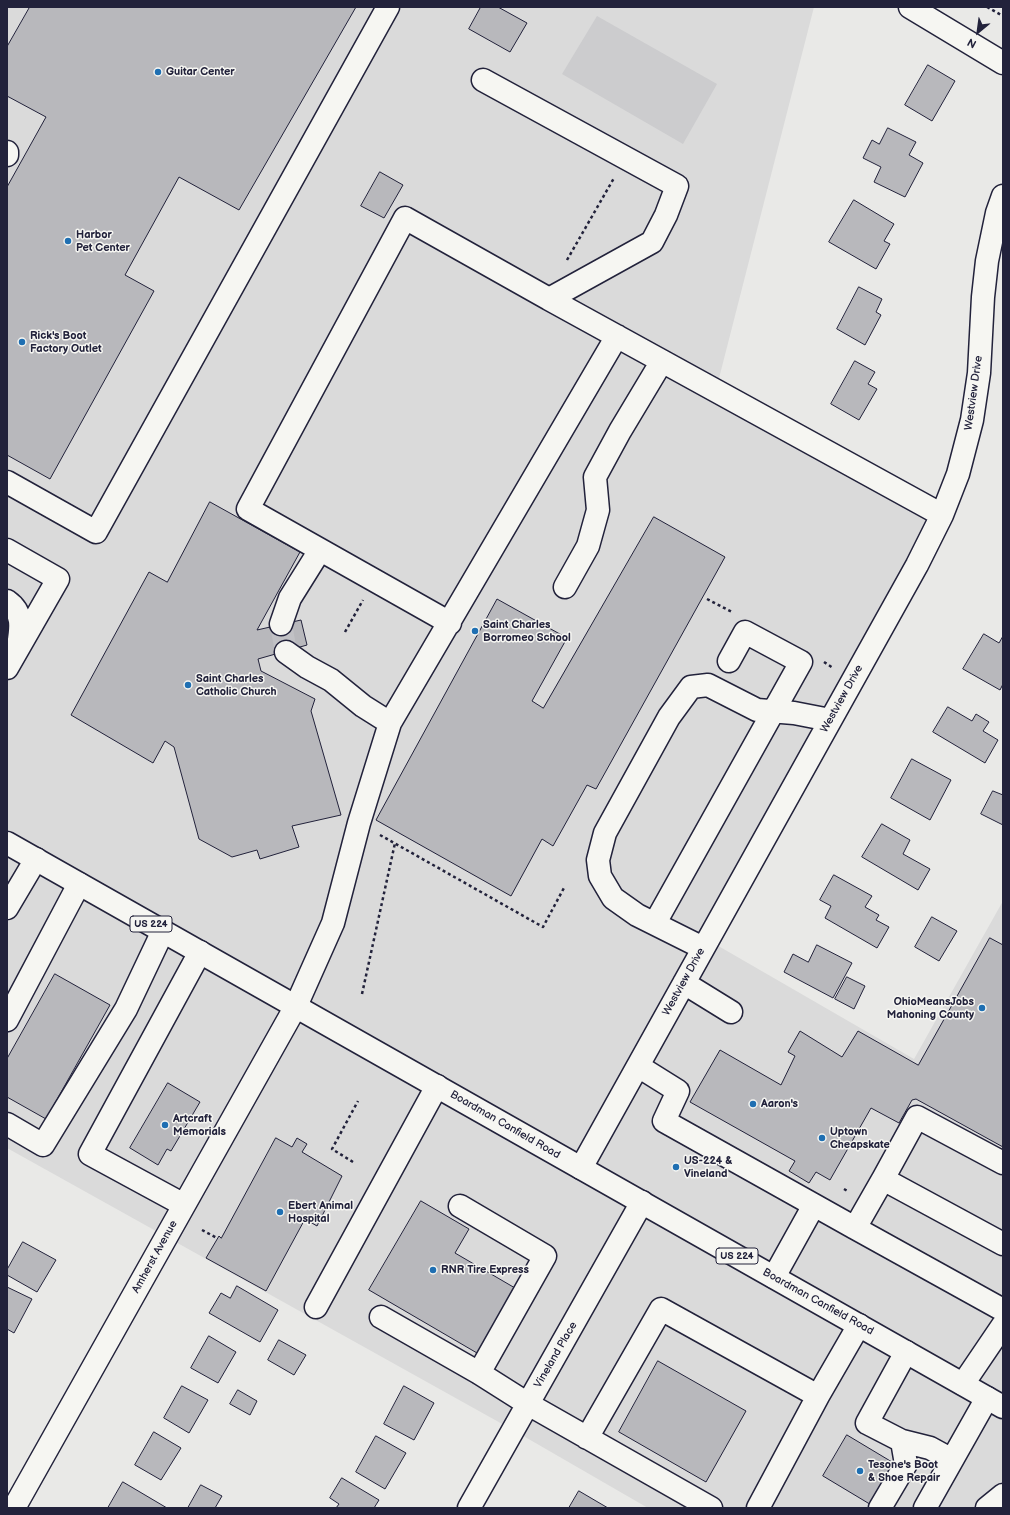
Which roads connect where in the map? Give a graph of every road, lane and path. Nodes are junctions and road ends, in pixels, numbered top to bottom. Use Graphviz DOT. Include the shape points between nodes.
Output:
graph roads {
  1 [pos="388,7"];
  2 [pos="910,7"];
  3 [pos="987,7"];
  4 [pos="1003,16"];
  5 [pos="1003,63"];
  6 [pos="482,80"];
  7 [pos="626,158"];
  8 [pos="1003,196"];
  9 [pos="565,264"];
  10 [pos="549,299"];
  11 [pos="617,336"];
  12 [pos="662,361"];
  13 [pos="7,482"];
  14 [pos="942,515"];
  15 [pos="7,550"];
  16 [pos="320,550"];
  17 [pos="374,581"];
  18 [pos="565,587"];
  19 [pos="7,601"];
  20 [pos="450,623"];
  21 [pos="281,624"];
  22 [pos="345,632"];
  23 [pos="286,652"];
  24 [pos="12,660"];
  25 [pos="729,661"];
  26 [pos="773,711"];
  27 [pos="830,720"];
  28 [pos="390,723"];
  29 [pos="360,823"];
  30 [pos="7,843"];
  31 [pos="395,843"];
  32 [pos="36,859"];
  33 [pos="79,884"];
  34 [pos="565,886"];
  35 [pos="7,908"];
  36 [pos="655,924"];
  37 [pos="163,931"];
  38 [pos="703,948"];
  39 [pos="200,952"];
  40 [pos="684,983"];
  41 [pos="362,994"];
  42 [pos="296,1006"];
  43 [pos="731,1012"];
  44 [pos="7,1020"];
  45 [pos="638,1066"];
  46 [pos="437,1086"];
  47 [pos="358,1101"];
  48 [pos="7,1124"];
  49 [pos="353,1162"];
  50 [pos="1003,1164"];
  51 [pos="581,1168"];
  52 [pos="883,1179"];
  53 [pos="844,1189"];
  54 [pos="849,1192"];
  55 [pos="642,1202"];
  56 [pos="814,1205"];
  57 [pos="184,1206"];
  58 [pos="460,1206"];
  59 [pos="855,1228"];
  60 [pos="202,1230"];
  61 [pos="217,1238"];
  62 [pos="1003,1244"];
  63 [pos="774,1277"];
  64 [pos="316,1307"];
  65 [pos="1003,1310"];
  66 [pos="381,1316"];
  67 [pos="1003,1325"];
  68 [pos="859,1326"];
  69 [pos="906,1352"];
  70 [pos="479,1373"];
  71 [pos="963,1384"];
  72 [pos="818,1396"];
  73 [pos="995,1403"];
  74 [pos="528,1404"];
  75 [pos="588,1438"];
  76 [pos="902,1442"];
  77 [pos="952,1460"];
  78 [pos="1003,1495"];
  79 [pos="14,1508"];
  80 [pos="469,1508"];
  81 [pos="711,1508"];
  82 [pos="758,1508"];
  83 [pos="880,1508"];
  84 [pos="925,1508"];
  85 [pos="987,1508"];
  1 -- 13 [label="street" via="96,532"];
  2 -- 5 [label="street"];
  3 -- 4 [label="path"];
  6 -- 7 [label="street"];
  7 -- 9 [label="path"];
  7 -- 10 [label="street" via="677,186 652,242"];
  8 -- 14 [label="street, Westview Drive" via="987,261 979,373 972,420 958,474"];
  10 -- 11 [label="street"];
  10 -- 16 [label="street" via="404,218 248,509"];
  11 -- 12 [label="street"];
  11 -- 20 [label="street, Amherst Avenue"];
  12 -- 14 [label="street"];
  12 -- 18 [label="street" via="595,477 598,510 588,546"];
  14 -- 27 [label="street, Westview Drive" via="917,565"];
  15 -- 24 [label="street" via="58,579"];
  16 -- 17 [label="street"];
  16 -- 21 [label="street" via="290,598"];
  17 -- 20 [label="street"];
  17 -- 22 [label="path"];
  19 -- 24 [label="street" via="19,614 20,630"];
  20 -- 28 [label="street, Amherst Avenue"];
  23 -- 28 [label="street" via="331,680 363,706"];
  25 -- 26 [label="street" via="745,632 801,662"];
  26 -- 27 [label="street"];
  26 -- 36 [label="street"];
  26 -- 36 [label="street" via="757,710 708,685 691,687 668,717 605,833 598,860 600,876 613,898"];
  27 -- 38 [label="street, Westview Drive"];
  28 -- 29 [label="street, Amherst Avenue"];
  29 -- 31 [label="path"];
  29 -- 42 [label="street, Amherst Avenue" via="333,923"];
  30 -- 32 [label="street, Boardman Canfield Road / US 224"];
  31 -- 34 [label="path" via="543,927"];
  31 -- 41 [label="path"];
  32 -- 33 [label="street, Boardman Canfield Road / US 224"];
  32 -- 35 [label="street"];
  33 -- 37 [label="street, Boardman Canfield Road / US 224"];
  33 -- 44 [label="street"];
  36 -- 38 [label="street"];
  37 -- 39 [label="street, Boardman Canfield Road / US 224"];
  37 -- 48 [label="street" via="126,1009 43,1145"];
  38 -- 40 [label="street, Westview Drive"];
  39 -- 42 [label="street, Boardman Canfield Road / US 224"];
  39 -- 57 [label="street" via="90,1154"];
  40 -- 43 [label="street"];
  40 -- 45 [label="street, Westview Drive"];
  42 -- 46 [label="street, Boardman Canfield Road / US 224"];
  42 -- 57 [label="street, Amherst Avenue"];
  45 -- 51 [label="street, Westview Drive"];
  45 -- 56 [label="street" via="678,1091 664,1121"];
  46 -- 51 [label="street, Boardman Canfield Road / US 224"];
  46 -- 64 [label="street"];
  47 -- 49 [label="path" via="332,1149"];
  50 -- 52 [label="street" via="917,1117"];
  51 -- 55 [label="street, Boardman Canfield Road / US 224"];
  52 -- 59 [label="street"];
  52 -- 62 [label="street"];
  53 -- 54 [label="path"];
  55 -- 63 [label="street, Boardman Canfield Road / US 224"];
  55 -- 74 [label="street, Vineland Place"];
  56 -- 59 [label="street"];
  56 -- 63 [label="street"];
  57 -- 79 [label="street, Amherst Avenue"];
  58 -- 70 [label="street" via="545,1256"];
  59 -- 65 [label="street"];
  60 -- 61 [label="path"];
  63 -- 68 [label="street, Boardman Canfield Road / US 224"];
  66 -- 70 [label="street"];
  67 -- 71 [label="street"];
  68 -- 69 [label="street, Boardman Canfield Road / US 224"];
  68 -- 72 [label="street"];
  69 -- 71 [label="street, Boardman Canfield Road / US 224"];
  69 -- 76 [label="street" via="867,1423"];
  70 -- 74 [label="street"];
  71 -- 73 [label="street, Boardman Canfield Road / US 224"];
  72 -- 75 [label="street" via="662,1309"];
  72 -- 82 [label="street"];
  73 -- 77 [label="street"];
  74 -- 75 [label="street"];
  74 -- 80 [label="street, Vineland Place"];
  75 -- 81 [label="street"];
  76 -- 77 [label="street" via="930,1448"];
  76 -- 83 [label="street" via="906,1464"];
  77 -- 84 [label="street"];
  78 -- 85 [label="street"];
}
